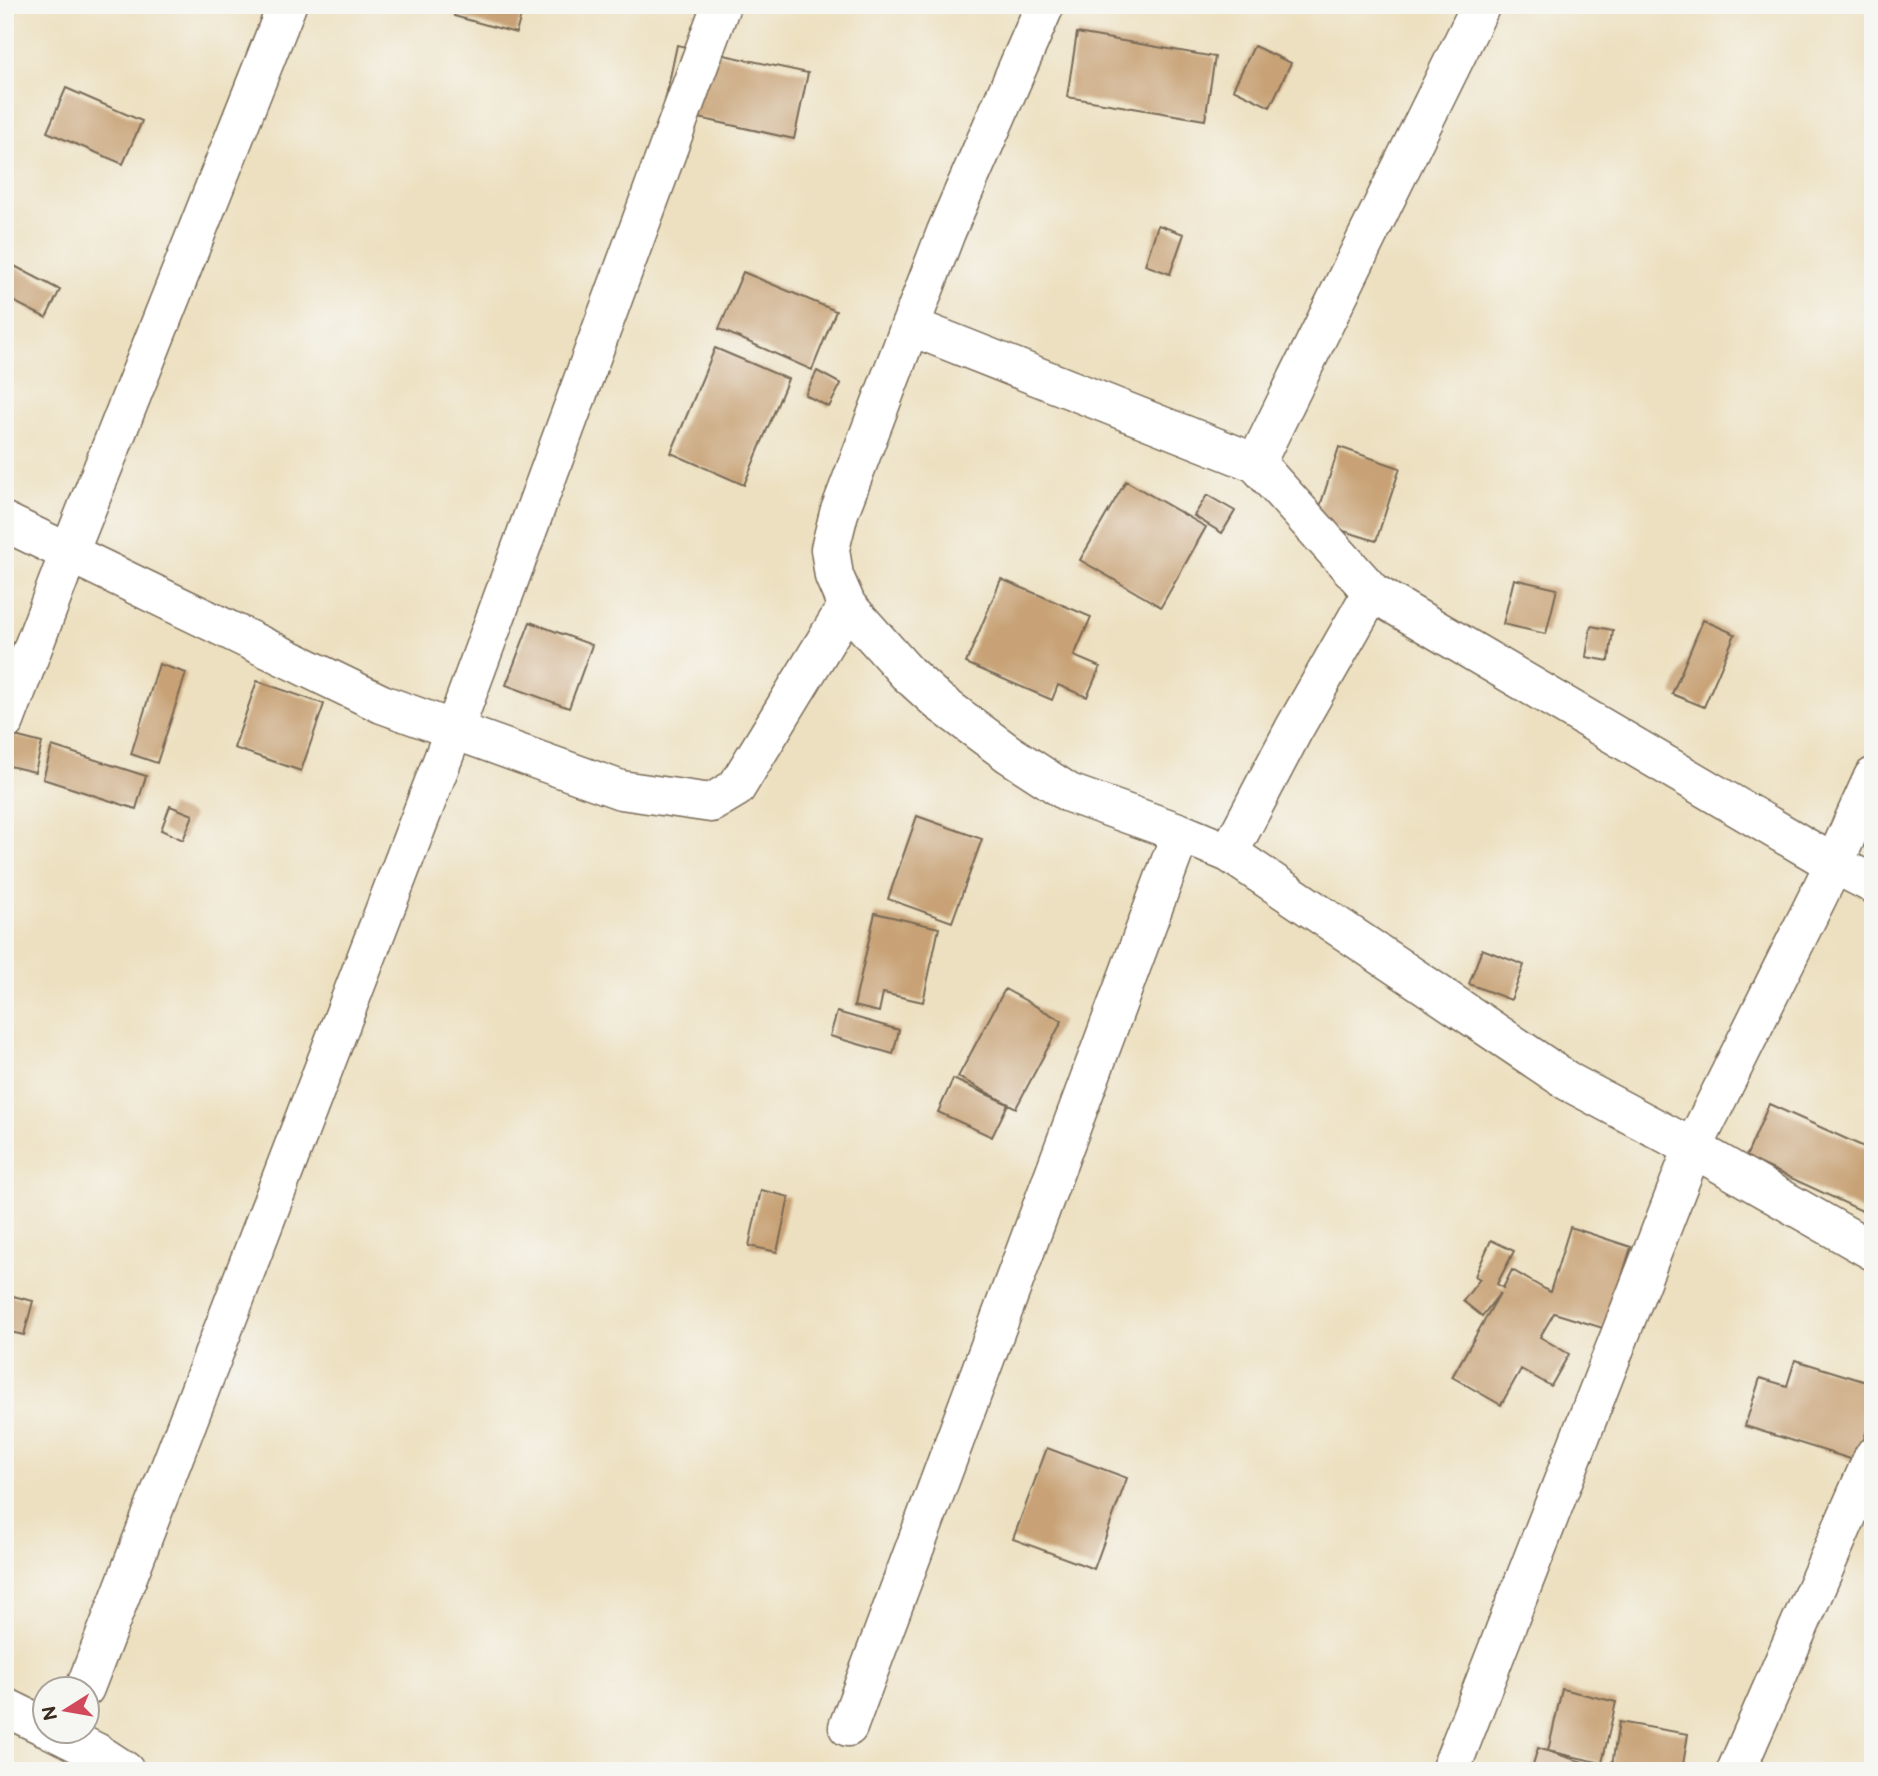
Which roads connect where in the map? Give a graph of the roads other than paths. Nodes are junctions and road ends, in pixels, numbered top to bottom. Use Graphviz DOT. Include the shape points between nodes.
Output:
graph roads {
  1 [pos="287,5"];
  2 [pos="721,5"];
  3 [pos="1045,5"];
  4 [pos="1481,5"];
  5 [pos="910,326"];
  6 [pos="1256,463"];
  7 [pos="5,522"];
  8 [pos="69,553"];
  9 [pos="1372,593"];
  10 [pos="847,606"];
  11 [pos="5,721"];
  12 [pos="454,730"];
  13 [pos="1873,777"];
  14 [pos="1181,833"];
  15 [pos="1228,853"];
  16 [pos="1834,864"];
  17 [pos="1873,884"];
  18 [pos="1693,1148"];
  19 [pos="1873,1251"];
  20 [pos="1873,1457"];
  21 [pos="91,1674"];
  22 [pos="5,1707"];
  23 [pos="848,1727"];
  24 [pos="77,1746"];
  25 [pos="1450,1771"];
  26 [pos="1735,1771"];
  1 -- 8 [label="street"];
  2 -- 12 [label="street"];
  3 -- 5 [label="street"];
  4 -- 6 [label="street"];
  5 -- 6 [label="street"];
  5 -- 10 [label="street" via="839,513 830,549 834,576"];
  6 -- 9 [label="street"];
  7 -- 8 [label="street"];
  8 -- 11 [label="street"];
  8 -- 12 [label="street" via="382,704"];
  9 -- 15 [label="street"];
  9 -- 16 [label="street"];
  10 -- 12 [label="street" via="736,788 710,803 621,790"];
  10 -- 14 [label="street" via="931,694 1029,768 1069,793"];
  12 -- 21 [label="street"];
  13 -- 16 [label="street"];
  14 -- 15 [label="street"];
  14 -- 23 [label="street"];
  15 -- 18 [label="street" via="1569,1082"];
  16 -- 17 [label="street"];
  16 -- 18 [label="street"];
  18 -- 19 [label="street"];
  18 -- 25 [label="street"];
  20 -- 26 [label="street"];
  22 -- 24 [label="street"];
}
